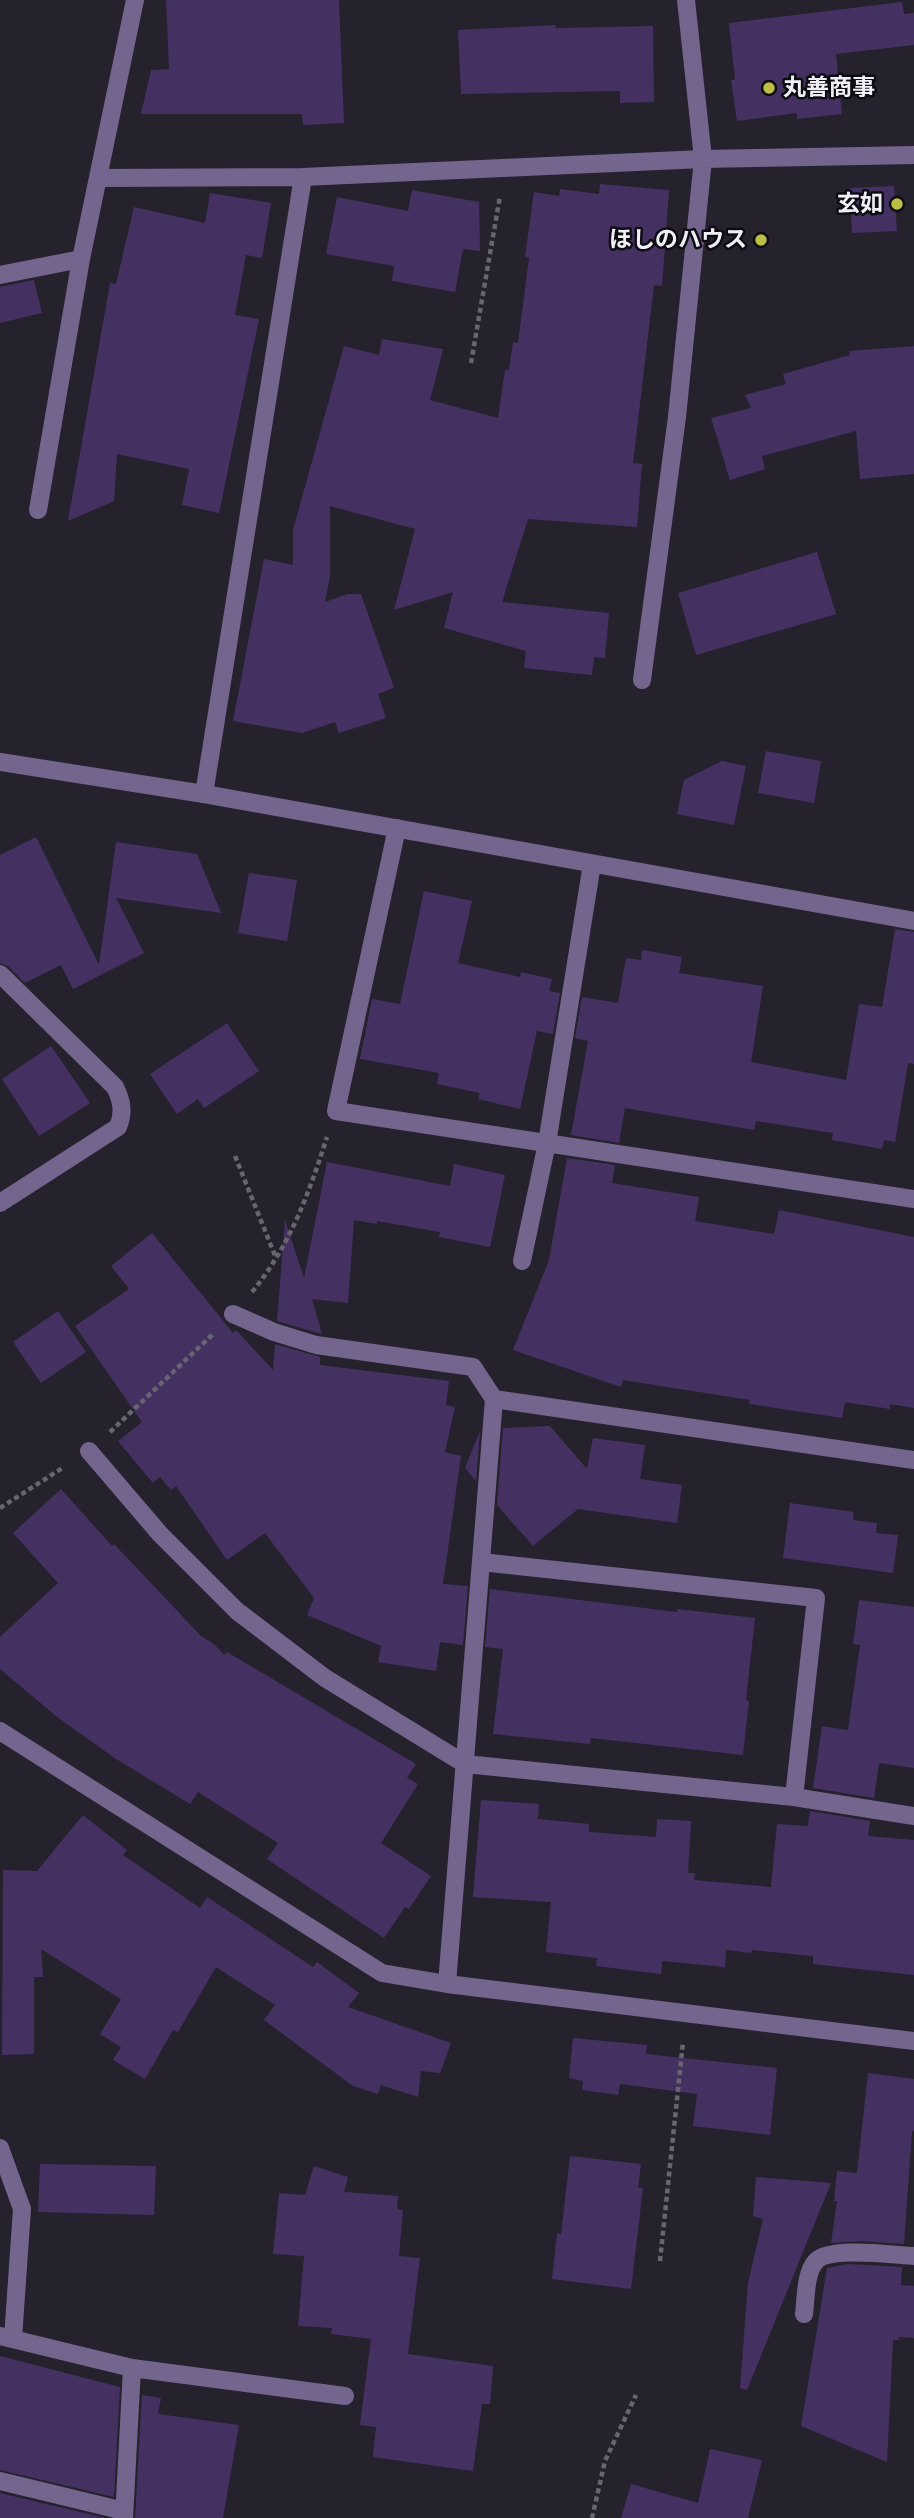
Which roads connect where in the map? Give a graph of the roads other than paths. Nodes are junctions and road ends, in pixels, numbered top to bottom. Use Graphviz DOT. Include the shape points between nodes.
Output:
graph roads {
  1 [pos="135,0"];
  2 [pos="686,0"];
  3 [pos="914,155"];
  4 [pos="703,159"];
  5 [pos="303,177"];
  6 [pos="99,178"];
  7 [pos="81,260"];
  8 [pos="0,275"];
  9 [pos="38,510"];
  10 [pos="642,680"];
  11 [pos="0,761"];
  12 [pos="204,794"];
  13 [pos="397,828"];
  14 [pos="592,864"];
  15 [pos="914,921"];
  16 [pos="0,974"];
  17 [pos="547,1143"];
  18 [pos="914,1199"];
  19 [pos="0,1203"];
  20 [pos="522,1261"];
  21 [pos="233,1314"];
  22 [pos="494,1399"];
  23 [pos="89,1451"];
  24 [pos="914,1460"];
  25 [pos="481,1562"];
  26 [pos="0,1731"];
  27 [pos="465,1764"];
  28 [pos="794,1797"];
  29 [pos="914,1816"];
  30 [pos="447,1984"];
  31 [pos="914,2041"];
  32 [pos="0,2148"];
  33 [pos="914,2256"];
  34 [pos="804,2314"];
  35 [pos="7,2337"];
  36 [pos="132,2368"];
  37 [pos="345,2396"];
  38 [pos="0,2481"];
  39 [pos="124,2515"];
  1 -- 6 [label="street"];
  2 -- 4 [label="street"];
  3 -- 4 [label="street"];
  4 -- 5 [label="street"];
  4 -- 10 [label="street" via="677,417"];
  5 -- 6 [label="street"];
  5 -- 12 [label="street"];
  6 -- 7 [label="street"];
  7 -- 8 [label="street"];
  7 -- 9 [label="street"];
  11 -- 12 [label="street"];
  12 -- 13 [label="street"];
  13 -- 14 [label="street"];
  13 -- 17 [label="street" via="336,1111"];
  14 -- 15 [label="street"];
  14 -- 17 [label="street"];
  16 -- 19 [label="street" via="116,1087 122,1118 118,1127"];
  17 -- 18 [label="street"];
  17 -- 20 [label="street"];
  21 -- 22 [label="street" via="316,1345 473,1367"];
  22 -- 24 [label="street"];
  22 -- 25 [label="street"];
  23 -- 27 [label="street" via="160,1534 237,1611 324,1678"];
  25 -- 27 [label="street"];
  25 -- 28 [label="street" via="816,1598"];
  26 -- 30 [label="street" via="382,1973"];
  27 -- 28 [label="street"];
  27 -- 30 [label="street"];
  28 -- 29 [label="street"];
  30 -- 31 [label="street"];
  32 -- 35 [label="street" via="22,2209"];
  33 -- 34 [label="street" via="833,2253 817,2260 809,2276"];
  35 -- 36 [label="street"];
  36 -- 37 [label="street"];
  36 -- 39 [label="street"];
  38 -- 39 [label="street"];
}
